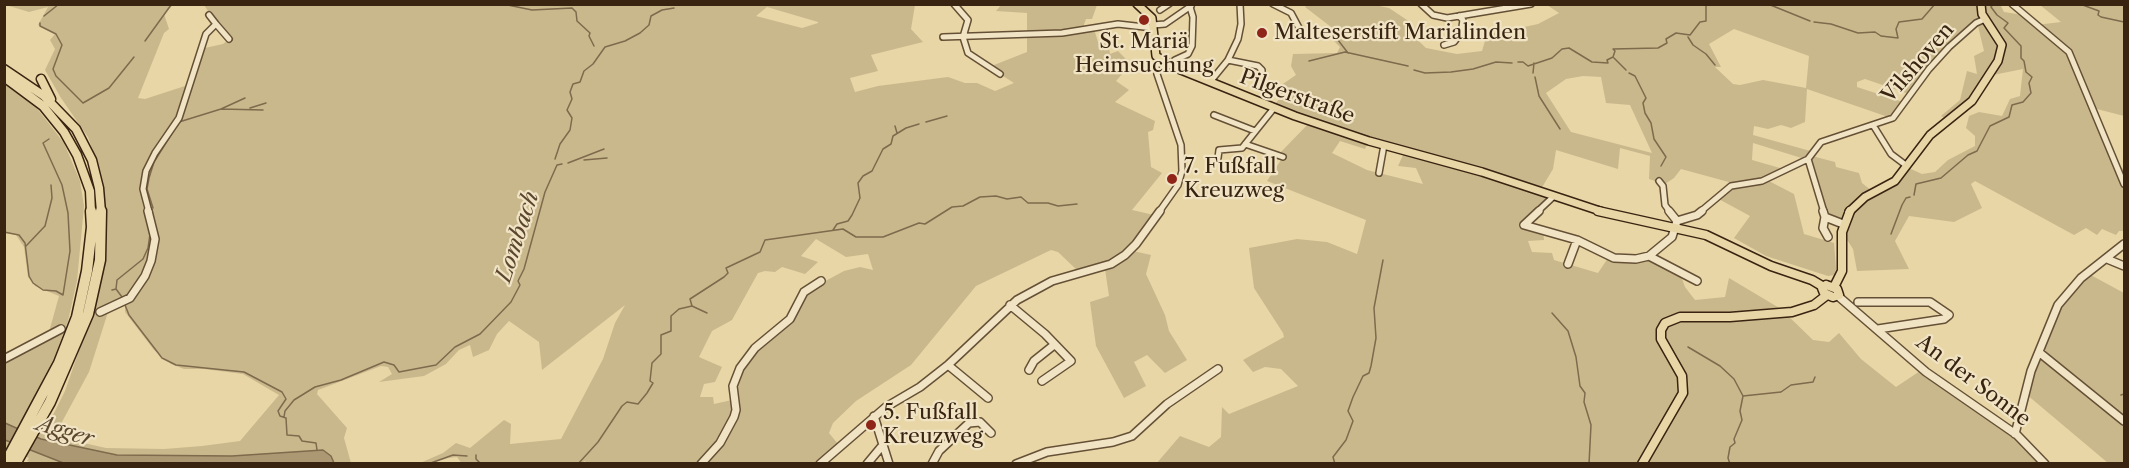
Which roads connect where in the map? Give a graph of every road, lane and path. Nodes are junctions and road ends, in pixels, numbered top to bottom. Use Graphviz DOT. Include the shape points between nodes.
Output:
graph roads {
  1 [pos="954,4"];
  2 [pos="1137,4"];
  3 [pos="1169,4"];
  4 [pos="1240,4"];
  5 [pos="1273,4"];
  6 [pos="1421,4"];
  7 [pos="1531,4"];
  8 [pos="1981,4"];
  9 [pos="2012,4"];
  10 [pos="1191,6"];
  11 [pos="1286,7"];
  12 [pos="1160,10"];
  13 [pos="209,15"];
  14 [pos="1459,16"];
  15 [pos="1985,19"];
  16 [pos="216,24"];
  17 [pos="1153,26"];
  18 [pos="1299,28"];
  19 [pos="943,37"];
  20 [pos="963,37"];
  21 [pos="229,39"];
  22 [pos="1444,45"];
  23 [pos="1175,60"];
  24 [pos="1228,60"];
  25 [pos="1160,61"];
  26 [pos="4,69"];
  27 [pos="1000,74"];
  28 [pos="1262,78"];
  29 [pos="41,79"];
  30 [pos="7,80"];
  31 [pos="1210,82"];
  32 [pos="53,104"];
  33 [pos="1274,108"];
  34 [pos="1214,115"];
  35 [pos="1873,125"];
  36 [pos="1255,131"];
  37 [pos="1245,144"];
  38 [pos="1384,145"];
  39 [pos="1283,157"];
  40 [pos="1218,158"];
  41 [pos="1808,159"];
  42 [pos="1907,166"];
  43 [pos="1378,173"];
  44 [pos="1659,181"];
  45 [pos="2124,184"];
  46 [pos="1554,196"];
  47 [pos="1825,217"];
  48 [pos="1676,224"];
  49 [pos="1844,224"];
  50 [pos="1827,237"];
  51 [pos="1577,240"];
  52 [pos="2124,244"];
  53 [pos="1649,256"];
  54 [pos="2108,258"];
  55 [pos="1568,264"];
  56 [pos="2124,266"];
  57 [pos="821,280"];
  58 [pos="1696,281"];
  59 [pos="1822,286"];
  60 [pos="1834,287"];
  61 [pos="1827,295"];
  62 [pos="1838,296"];
  63 [pos="1858,302"];
  64 [pos="1010,305"];
  65 [pos="100,312"];
  66 [pos="61,329"];
  67 [pos="1878,329"];
  68 [pos="1054,345"];
  69 [pos="2040,353"];
  70 [pos="4,359"];
  71 [pos="948,365"];
  72 [pos="1218,369"];
  73 [pos="1029,370"];
  74 [pos="1042,381"];
  75 [pos="988,398"];
  76 [pos="45,402"];
  77 [pos="874,416"];
  78 [pos="2124,421"];
  79 [pos="991,433"];
  80 [pos="2015,434"];
  81 [pos="882,446"];
  82 [pos="820,463"];
  83 [pos="4,464"];
  84 [pos="15,464"];
  85 [pos="701,464"];
  86 [pos="867,464"];
  87 [pos="889,464"];
  88 [pos="932,464"];
  89 [pos="1016,464"];
  90 [pos="1642,464"];
  91 [pos="2044,464"];
  1 -- 20 [label="street" via="968,20"];
  2 -- 17 [label="main road" via="1151,17"];
  3 -- 12 [label="street"];
  4 -- 24 [label="street" via="1240,30"];
  5 -- 11 [label="street"];
  6 -- 14 [label="street" via="1435,16"];
  7 -- 14 [label="street"];
  8 -- 15 [label="main road"];
  9 -- 45 [label="street" via="2069,52"];
  10 -- 17 [label="street" via="1165,24"];
  10 -- 23 [label="street" via="1192,46 1188,54"];
  11 -- 18 [label="street"];
  13 -- 16 [label="street"];
  14 -- 22 [label="street" via="1463,20 1461,33 1454,42"];
  15 -- 35 [label="street, Vilshoven" via="1976,23 1929,69 1893,118"];
  15 -- 42 [label="main road" via="2002,45 1998,61 1972,101 1930,135"];
  16 -- 21 [label="street"];
  16 -- 65 [label="street" via="206,34 179,118 146,171 143,189 155,239 145,276 130,298"];
  17 -- 20 [label="street" via="1116,25 1062,33"];
  17 -- 25 [label="main road" via="1154,52"];
  19 -- 20 [label="street"];
  20 -- 27 [label="street" via="969,53"];
  24 -- 28 [label="street" via="1258,66"];
  24 -- 31 [label="street"];
  25 -- 31 [label="main road, Pilgerstraße"];
  25 -- 64 [label="street" via="1157,74 1179,139 1182,164 1178,184 1125,255 1104,267 1041,286"];
  26 -- 32 [label="highway"];
  29 -- 32 [label="highway"];
  30 -- 76 [label="highway" via="43,106 64,132 90,191 90,248 77,317"];
  31 -- 33 [label="main road, Pilgerstraße"];
  32 -- 76 [label="highway" via="76,129 92,160 102,223 100,260 88,314"];
  33 -- 36 [label="street"];
  33 -- 38 [label="main road, Pilgerstraße"];
  34 -- 36 [label="street"];
  35 -- 41 [label="street, Vilshoven" via="1821,142"];
  35 -- 42 [label="street, Vilshoven" via="1892,154"];
  36 -- 37 [label="street"];
  37 -- 39 [label="street"];
  37 -- 40 [label="street" via="1239,149 1219,150"];
  38 -- 43 [label="street"];
  38 -- 46 [label="main road, Pilgerstraße"];
  41 -- 47 [label="street"];
  41 -- 48 [label="street, Vilshoven" via="1762,181 1731,186 1696,215"];
  42 -- 49 [label="main road" via="1895,182 1854,205"];
  44 -- 48 [label="street" via="1665,205"];
  46 -- 48 [label="main road, Pilgerstraße" via="1605,213"];
  46 -- 51 [label="street" via="1524,225"];
  47 -- 49 [label="street"];
  47 -- 50 [label="street" via="1823,228"];
  48 -- 53 [label="street" via="1666,245"];
  48 -- 59 [label="main road"];
  49 -- 60 [label="main road" via="1843,262"];
  51 -- 53 [label="street" via="1618,259"];
  51 -- 55 [label="street"];
  52 -- 54 [label="street"];
  53 -- 58 [label="street"];
  54 -- 56 [label="street"];
  54 -- 69 [label="street" via="2081,278 2060,302"];
  57 -- 85 [label="street" via="804,292 790,319 755,348 740,368 733,386 734,417 720,443"];
  59 -- 60 [label="main road"];
  59 -- 61 [label="main road"];
  60 -- 62 [label="main road"];
  61 -- 62 [label="main road"];
  61 -- 90 [label="main road" via="1814,305 1792,312 1680,317 1665,323 1660,339 1682,376 1683,393"];
  62 -- 67 [label="street, An der Sonne"];
  63 -- 67 [label="street, An der Sonne" via="1930,302 1949,315"];
  64 -- 68 [label="street"];
  64 -- 71 [label="street"];
  66 -- 70 [label="street"];
  67 -- 80 [label="street, An der Sonne" via="1926,372"];
  68 -- 73 [label="street"];
  68 -- 74 [label="street" via="1071,361"];
  69 -- 78 [label="street"];
  69 -- 80 [label="street" via="2024,393"];
  71 -- 75 [label="street"];
  71 -- 77 [label="street"];
  72 -- 89 [label="street" via="1167,404 1132,436 1047,452"];
  76 -- 83 [label="highway"];
  76 -- 84 [label="highway"];
  77 -- 81 [label="street"];
  77 -- 82 [label="street"];
  79 -- 88 [label="street" via="980,422 969,423 939,451"];
  80 -- 91 [label="street, An der Sonne"];
  81 -- 86 [label="street"];
  81 -- 87 [label="street"];
}
